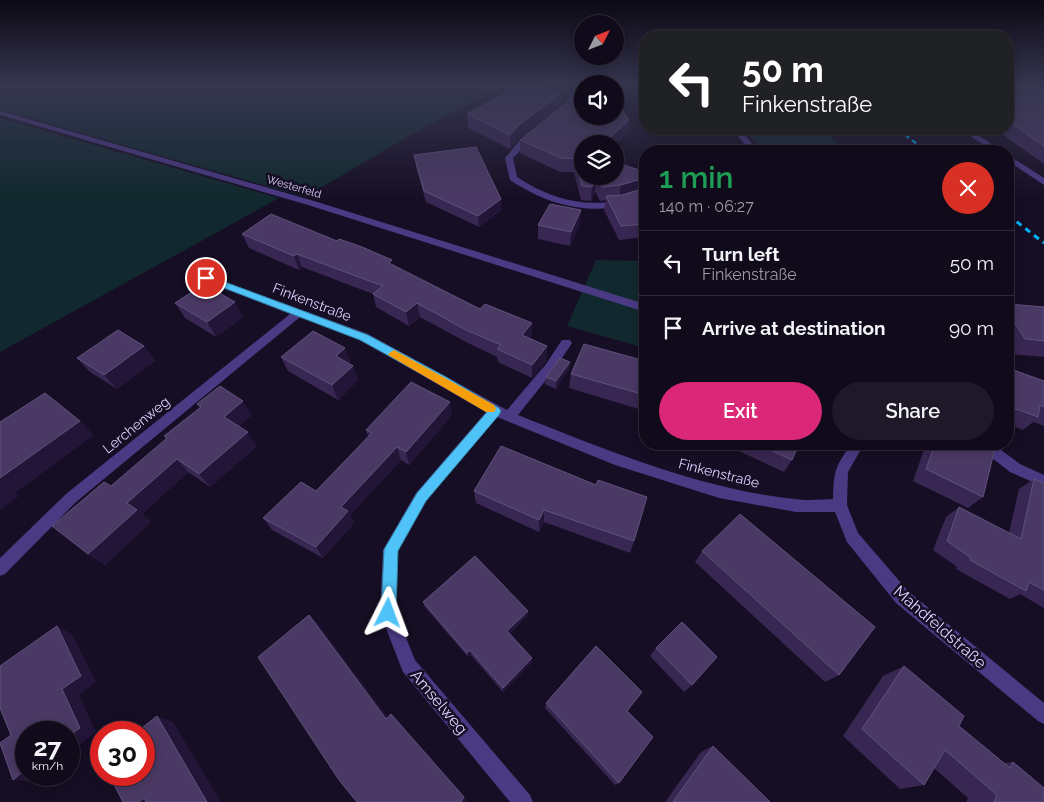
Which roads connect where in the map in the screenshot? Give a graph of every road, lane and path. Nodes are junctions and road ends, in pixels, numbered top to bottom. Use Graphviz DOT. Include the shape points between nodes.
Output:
graph roads {
  1 [pos="36,123"];
  2 [pos="543,128"];
  3 [pos="741,135"];
  4 [pos="973,135"];
  5 [pos="749,145"];
  6 [pos="989,145"];
  7 [pos="1014,162"];
  8 [pos="1044,182"];
  9 [pos="639,198"];
  10 [pos="206,278"];
  11 [pos="639,306"];
  12 [pos="298,312"];
  13 [pos="566,343"];
  14 [pos="503,414"];
  15 [pos="854,450"];
  16 [pos="992,450"];
  17 [pos="1044,481"];
  18 [pos="840,505"];
  19 [pos="0,569"];
  20 [pos="1044,716"];
  21 [pos="524,802"];
  1 -- 11 [label="street, Westerfeld" via="311,203"];
  2 -- 9 [label="street" via="523,142 509,158 513,178 534,192 568,204 611,205"];
  3 -- 5 [label="street"];
  4 -- 6 [label="street"];
  7 -- 8 [label="street"];
  10 -- 12 [label="street, Finkenstraße"];
  12 -- 14 [label="street, Finkenstraße" via="364,337"];
  12 -- 19 [label="street, Lerchenweg" via="71,498"];
  13 -- 14 [label="street" via="550,367"];
  14 -- 18 [label="street, Finkenstraße" via="620,461 719,492 796,506"];
  14 -- 21 [label="street, Amselweg" via="422,497 391,550 388,613 409,666"];
  15 -- 18 [label="street, Mahdfeldstraße" via="842,471"];
  16 -- 17 [label="street" via="1015,468"];
  18 -- 20 [label="street, Mahdfeldstraße" via="852,537 902,597"];
}
